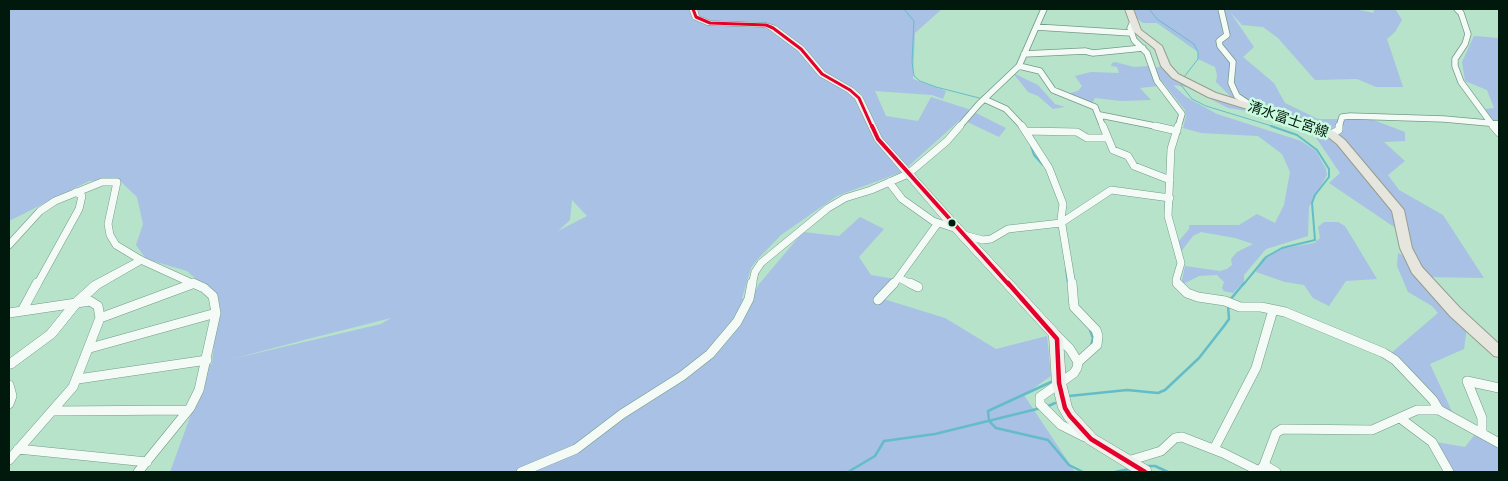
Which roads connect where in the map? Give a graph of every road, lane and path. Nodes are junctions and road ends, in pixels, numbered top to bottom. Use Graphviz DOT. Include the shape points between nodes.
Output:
graph roads {
  1 [pos="693,9"];
  2 [pos="1044,9"];
  3 [pos="1129,9"];
  4 [pos="1221,9"];
  5 [pos="1457,9"];
  6 [pos="1036,27"];
  7 [pos="1132,28"];
  8 [pos="1142,48"];
  9 [pos="1024,54"];
  10 [pos="1165,63"];
  11 [pos="1151,65"];
  12 [pos="1019,66"];
  13 [pos="983,100"];
  14 [pos="1255,108"];
  15 [pos="1100,115"];
  16 [pos="1496,124"];
  17 [pos="1026,131"];
  18 [pos="1177,131"];
  19 [pos="1331,134"];
  20 [pos="1499,134"];
  21 [pos="1108,138"];
  22 [pos="908,174"];
  23 [pos="1170,180"];
  24 [pos="889,182"];
  25 [pos="76,192"];
  26 [pos="1170,198"];
  27 [pos="938,223"];
  28 [pos="1058,224"];
  29 [pos="962,232"];
  30 [pos="9,245"];
  31 [pos="140,260"];
  32 [pos="899,278"];
  33 [pos="192,284"];
  34 [pos="918,287"];
  35 [pos="878,300"];
  36 [pos="76,303"];
  37 [pos="1273,310"];
  38 [pos="22,311"];
  39 [pos="9,313"];
  40 [pos="216,313"];
  41 [pos="100,318"];
  42 [pos="1054,333"];
  43 [pos="90,348"];
  44 [pos="1499,352"];
  45 [pos="207,360"];
  46 [pos="1078,362"];
  47 [pos="9,364"];
  48 [pos="78,379"];
  49 [pos="1059,383"];
  50 [pos="9,385"];
  51 [pos="1499,388"];
  52 [pos="9,404"];
  53 [pos="188,410"];
  54 [pos="1438,410"];
  55 [pos="53,411"];
  56 [pos="1400,418"];
  57 [pos="1482,432"];
  58 [pos="1091,439"];
  59 [pos="1499,443"];
  60 [pos="18,449"];
  61 [pos="1214,449"];
  62 [pos="9,460"];
  63 [pos="147,462"];
  64 [pos="1137,467"];
  65 [pos="1261,469"];
  66 [pos="138,472"];
  67 [pos="521,472"];
  68 [pos="1276,472"];
  69 [pos="1450,472"];
  1 -- 22 [label="main road" via="696,17 710,23 766,25 801,49 822,74 859,98 878,138"];
  2 -- 6 [label="street"];
  3 -- 7 [label="main road, 清水富士宮線"];
  4 -- 14 [label="street" via="1227,35 1219,41 1233,62 1231,83 1237,96"];
  5 -- 16 [label="street" via="1468,34 1455,59 1455,66 1461,82"];
  6 -- 7 [label="street"];
  6 -- 9 [label="street"];
  7 -- 8 [label="street" via="1134,40"];
  7 -- 10 [label="main road, 清水富士宮線" via="1159,48"];
  8 -- 9 [label="street" via="1093,53"];
  8 -- 11 [label="street"];
  9 -- 12 [label="street"];
  10 -- 11 [label="street"];
  10 -- 14 [label="main road, 清水富士宮線" via="1170,72 1186,83"];
  11 -- 18 [label="street" via="1157,81 1182,114"];
  12 -- 13 [label="street"];
  12 -- 15 [label="street" via="1040,71 1053,90 1095,107"];
  13 -- 17 [label="street" via="1012,113"];
  13 -- 22 [label="street" via="946,141"];
  14 -- 19 [label="main road, 清水富士宮線"];
  15 -- 18 [label="street"];
  15 -- 21 [label="street"];
  16 -- 19 [label="street" via="1350,116 1342,117 1339,130"];
  16 -- 20 [label="street"];
  17 -- 21 [label="street" via="1077,132 1087,138"];
  17 -- 28 [label="street" via="1052,176 1063,204"];
  18 -- 23 [label="street" via="1171,148"];
  19 -- 44 [label="main road, 清水富士宮線" via="1375,180 1398,210 1406,248 1418,270 1455,312"];
  21 -- 23 [label="street" via="1113,150 1128,156 1134,166"];
  22 -- 24 [label="street"];
  22 -- 29 [label="main road"];
  23 -- 26 [label="street"];
  24 -- 27 [label="street" via="902,199"];
  24 -- 67 [label="street" via="845,198 828,208 761,263 737,322 710,354 576,449"];
  25 -- 30 [label="street" via="40,211"];
  25 -- 31 [label="street" via="102,182 117,182 108,224 110,236 116,245"];
  25 -- 38 [label="street" via="82,196 79,209"];
  26 -- 28 [label="street" via="1111,190"];
  26 -- 37 [label="street" via="1168,216 1181,263 1176,280 1178,285 1198,297 1240,307"];
  27 -- 29 [label="street"];
  27 -- 32 [label="street"];
  28 -- 29 [label="street" via="1008,229 992,239 983,240"];
  28 -- 46 [label="street" via="1072,279 1074,307 1098,336 1097,345"];
  29 -- 42 [label="main road"];
  31 -- 33 [label="street"];
  31 -- 36 [label="street" via="109,276"];
  32 -- 34 [label="street"];
  32 -- 35 [label="street"];
  33 -- 40 [label="street" via="213,296"];
  33 -- 41 [label="street"];
  36 -- 38 [label="street"];
  36 -- 41 [label="street" via="96,303"];
  36 -- 47 [label="street" via="51,334"];
  37 -- 54 [label="street" via="1304,319 1384,353 1434,400"];
  37 -- 61 [label="street" via="1256,368"];
  38 -- 39 [label="street"];
  40 -- 43 [label="street"];
  40 -- 45 [label="street"];
  41 -- 43 [label="street"];
  42 -- 46 [label="street"];
  42 -- 49 [label="main road"];
  43 -- 48 [label="street"];
  45 -- 48 [label="street"];
  45 -- 53 [label="street" via="199,390"];
  46 -- 49 [label="street" via="1074,373"];
  48 -- 55 [label="street"];
  49 -- 58 [label="main road" via="1064,408"];
  49 -- 58 [label="street" via="1040,397 1044,408 1071,431"];
  50 -- 52 [label="street" via="12,396"];
  51 -- 57 [label="street" via="1467,381 1482,418"];
  53 -- 55 [label="street"];
  53 -- 63 [label="street"];
  54 -- 56 [label="street" via="1417,410"];
  54 -- 57 [label="street"];
  55 -- 60 [label="street"];
  56 -- 65 [label="street" via="1372,430 1282,429 1276,433"];
  56 -- 69 [label="street" via="1432,442"];
  57 -- 59 [label="street"];
  58 -- 64 [label="main road"];
  60 -- 62 [label="street"];
  60 -- 63 [label="street"];
  61 -- 64 [label="street" via="1182,437 1175,438"];
  61 -- 65 [label="street"];
  63 -- 66 [label="street"];
  65 -- 68 [label="street"];
}
